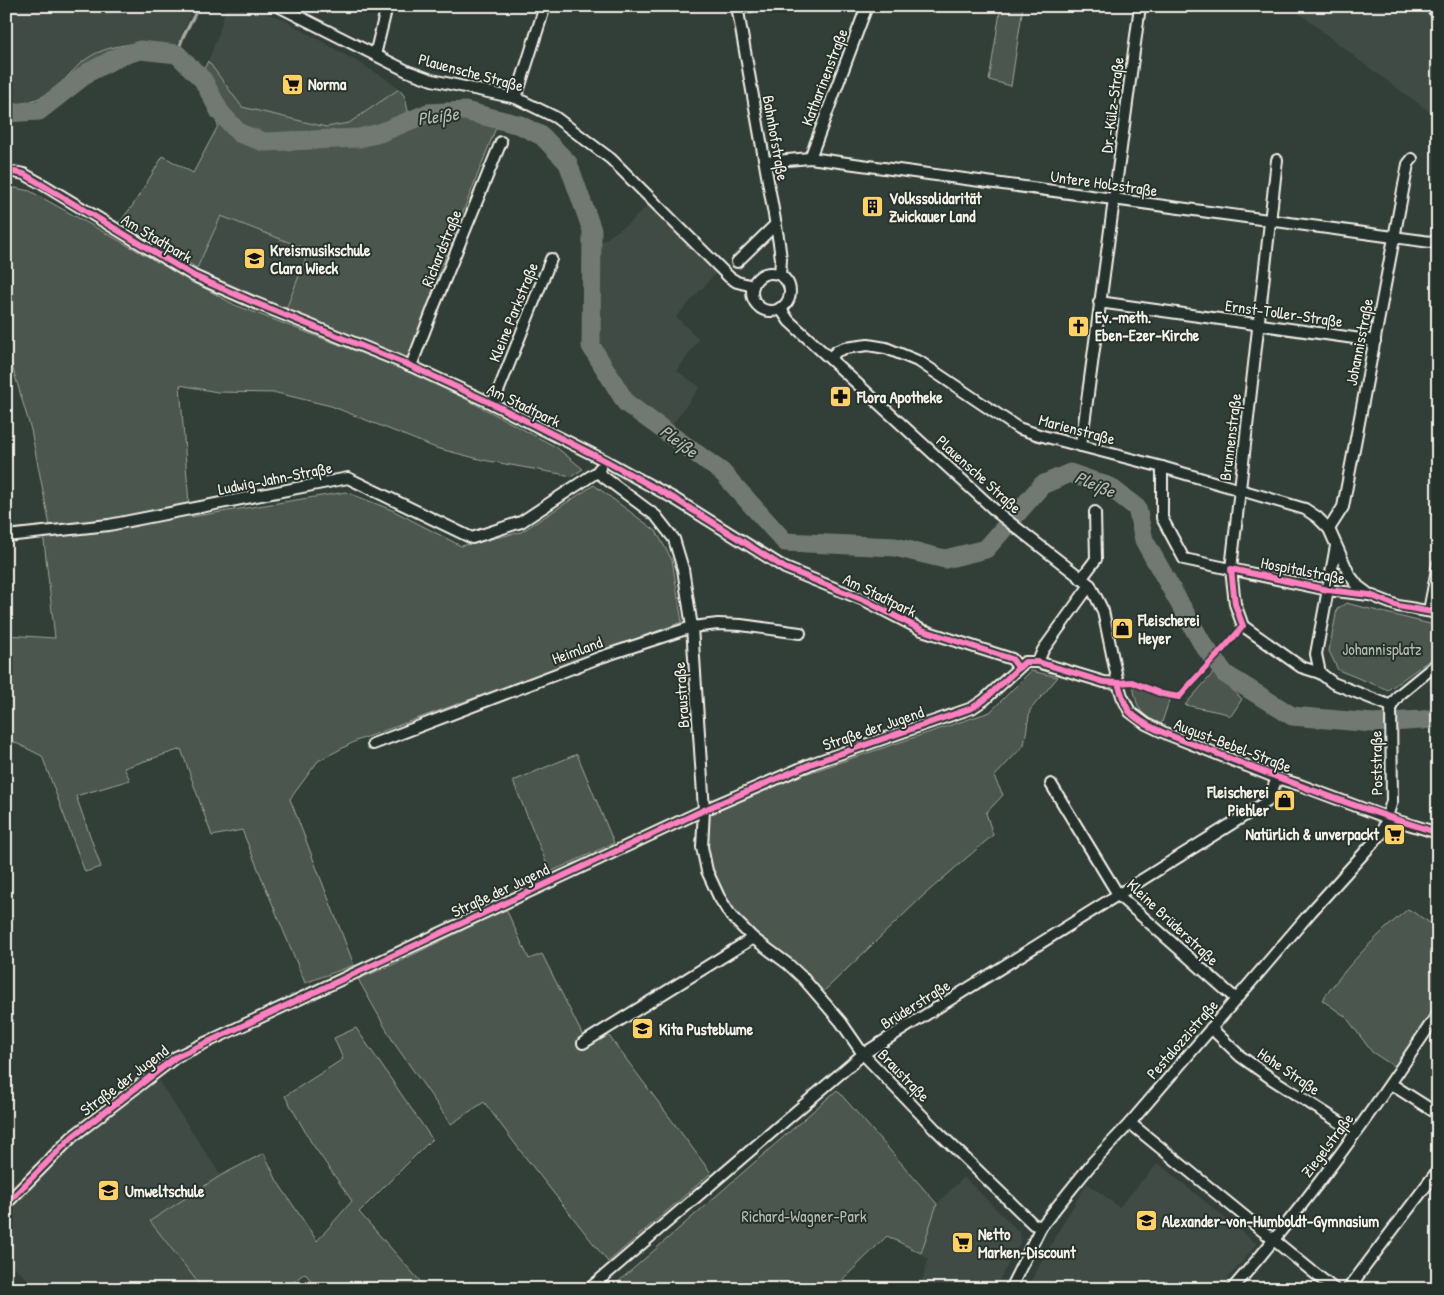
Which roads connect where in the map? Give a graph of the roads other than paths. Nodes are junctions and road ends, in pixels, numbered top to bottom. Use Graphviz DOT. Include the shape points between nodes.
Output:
graph roads {
  1 [pos="278,6"];
  2 [pos="387,6"];
  3 [pos="545,6"];
  4 [pos="751,6"];
  5 [pos="867,6"];
  6 [pos="1140,6"];
  7 [pos="738,8"];
  8 [pos="375,55"];
  9 [pos="516,98"];
  10 [pos="501,142"];
  11 [pos="810,158"];
  12 [pos="1412,159"];
  13 [pos="1277,160"];
  14 [pos="765,162"];
  15 [pos="14,172"];
  16 [pos="1115,200"];
  17 [pos="1270,220"];
  18 [pos="776,224"];
  19 [pos="1395,237"];
  20 [pos="1438,243"];
  21 [pos="551,259"];
  22 [pos="737,262"];
  23 [pos="780,275"];
  24 [pos="753,286"];
  25 [pos="1099,302"];
  26 [pos="780,308"];
  27 [pos="1259,325"];
  28 [pos="1375,342"];
  29 [pos="830,358"];
  30 [pos="411,366"];
  31 [pos="493,404"];
  32 [pos="1081,446"];
  33 [pos="604,460"];
  34 [pos="1162,467"];
  35 [pos="597,472"];
  36 [pos="1239,490"];
  37 [pos="1095,512"];
  38 [pos="1329,529"];
  39 [pos="6,536"];
  40 [pos="1336,546"];
  41 [pos="1438,564"];
  42 [pos="1231,569"];
  43 [pos="1086,582"];
  44 [pos="1328,590"];
  45 [pos="1370,595"];
  46 [pos="1433,612"];
  47 [pos="692,627"];
  48 [pos="800,633"];
  49 [pos="1038,662"];
  50 [pos="1438,664"];
  51 [pos="1018,667"];
  52 [pos="1320,673"];
  53 [pos="1118,683"];
  54 [pos="1391,709"];
  55 [pos="374,744"];
  56 [pos="1277,778"];
  57 [pos="1051,784"];
  58 [pos="704,810"];
  59 [pos="1388,818"];
  60 [pos="1438,834"];
  61 [pos="1119,896"];
  62 [pos="753,938"];
  63 [pos="1236,999"];
  64 [pos="1438,1013"];
  65 [pos="1211,1028"];
  66 [pos="583,1043"];
  67 [pos="863,1054"];
  68 [pos="1390,1084"];
  69 [pos="1438,1114"];
  70 [pos="1130,1123"];
  71 [pos="1355,1132"];
  72 [pos="1438,1170"];
  73 [pos="6,1204"];
  74 [pos="1041,1227"];
  75 [pos="1274,1241"];
  76 [pos="589,1289"];
  77 [pos="1010,1289"];
  78 [pos="1232,1289"];
  79 [pos="1334,1289"];
  80 [pos="1348,1289"];
  1 -- 8 [label="street, Plauensche Straße"];
  2 -- 8 [label="street"];
  3 -- 9 [label="street"];
  4 -- 7 [label="street"];
  5 -- 11 [label="street, Katharinenstraße"];
  6 -- 16 [label="street, Dr.-Külz-Straße"];
  7 -- 14 [label="street, Bahnhofstraße"];
  8 -- 9 [label="street, Plauensche Straße" via="432,80"];
  9 -- 24 [label="street, Plauensche Straße" via="555,117 588,140 729,277"];
  10 -- 30 [label="street, Richardstraße"];
  11 -- 14 [label="street, Untere Holzstraße"];
  11 -- 16 [label="street, Untere Holzstraße"];
  12 -- 19 [label="street, Johannisstraße" via="1408,164"];
  13 -- 17 [label="street, Brunnenstraße"];
  14 -- 18 [label="street, Bahnhofstraße"];
  15 -- 30 [label="street, Am Stadtpark" via="42,184 194,276"];
  16 -- 17 [label="street, Untere Holzstraße"];
  16 -- 25 [label="street, Dr.-Külz-Straße"];
  17 -- 19 [label="street, Untere Holzstraße"];
  17 -- 27 [label="street, Brunnenstraße"];
  18 -- 22 [label="street"];
  18 -- 23 [label="street, Bahnhofstraße" via="782,258"];
  19 -- 20 [label="street, Untere Holzstraße"];
  19 -- 28 [label="street, Johannisstraße"];
  21 -- 31 [label="street, Kleine Parkstraße"];
  23 -- 24 [label="street" via="766,274"];
  23 -- 26 [label="street" via="790,288 788,300"];
  24 -- 26 [label="street" via="753,299 761,308 773,311"];
  25 -- 27 [label="street, Ernst-Toller-Straße"];
  25 -- 32 [label="street, Dr.-Külz-Straße"];
  26 -- 29 [label="street, Plauensche Straße" via="789,321"];
  27 -- 28 [label="street, Ernst-Toller-Straße"];
  27 -- 36 [label="street, Brunnenstraße"];
  28 -- 38 [label="street, Johannisstraße" via="1343,507"];
  29 -- 32 [label="street, Marienstraße" via="837,350 845,348 868,345 886,348 920,362 1018,428"];
  29 -- 43 [label="street, Plauensche Straße" via="999,514"];
  30 -- 31 [label="street, Am Stadtpark"];
  31 -- 33 [label="street, Am Stadtpark"];
  32 -- 34 [label="street, Marienstraße"];
  33 -- 35 [label="street, Ludwig-Jahn-Straße"];
  33 -- 51 [label="street, Am Stadtpark" via="675,499 785,568 866,601 922,630 1007,657"];
  34 -- 36 [label="street, Marienstraße"];
  34 -- 42 [label="street, Hospitalstraße" via="1162,518 1184,559"];
  35 -- 39 [label="street, Ludwig-Jahn-Straße" via="520,522 472,538 348,478 109,526"];
  35 -- 47 [label="street, Braustraße" via="656,516 674,539 683,569"];
  36 -- 38 [label="street, Marienstraße" via="1305,509"];
  36 -- 42 [label="street, Brunnenstraße"];
  37 -- 43 [label="street" via="1096,560"];
  38 -- 40 [label="street"];
  40 -- 44 [label="street"];
  40 -- 45 [label="street" via="1349,574"];
  41 -- 46 [label="street"];
  42 -- 44 [label="street, Hospitalstraße"];
  42 -- 52 [label="street, Brunnenstraße" via="1235,604 1243,626 1301,667"];
  43 -- 49 [label="street"];
  43 -- 53 [label="street, Plauensche Straße" via="1103,611"];
  44 -- 45 [label="street, Hospitalstraße"];
  44 -- 52 [label="street" via="1316,654"];
  45 -- 46 [label="street" via="1398,606"];
  47 -- 48 [label="street, Heimland" via="741,625"];
  47 -- 55 [label="street, Heimland" via="601,657"];
  47 -- 58 [label="street, Braustraße"];
  49 -- 51 [label="street" via="1025,662"];
  49 -- 53 [label="street" via="1104,682"];
  50 -- 54 [label="street" via="1399,695"];
  51 -- 58 [label="street, Straße der Jugend" via="972,708 813,763"];
  52 -- 54 [label="street" via="1333,683"];
  53 -- 56 [label="street, August-Bebel-Straße" via="1130,712 1146,724"];
  54 -- 59 [label="street, Poststraße" via="1392,801"];
  56 -- 59 [label="street, August-Bebel-Straße"];
  56 -- 61 [label="street, Brüderstraße" via="1268,801"];
  57 -- 61 [label="street, Kleine Brüderstraße"];
  58 -- 62 [label="street, Braustraße" via="702,847 707,871 731,916"];
  58 -- 73 [label="street, Straße der Jugend" via="176,1057 72,1137"];
  59 -- 60 [label="street, August-Bebel-Straße"];
  59 -- 63 [label="street, Pestalozzistraße" via="1382,833"];
  61 -- 63 [label="street, Kleine Brüderstraße"];
  61 -- 67 [label="street, Brüderstraße"];
  62 -- 66 [label="street"];
  62 -- 67 [label="street, Braustraße" via="804,978"];
  63 -- 65 [label="street, Pestalozzistraße"];
  64 -- 68 [label="street, Ziegelstraße"];
  65 -- 70 [label="street, Pestalozzistraße"];
  65 -- 71 [label="street, Hohe Straße" via="1240,1056"];
  67 -- 74 [label="street, Braustraße" via="1032,1224"];
  67 -- 76 [label="street, Brüderstraße"];
  68 -- 69 [label="street"];
  68 -- 71 [label="street, Ziegelstraße"];
  70 -- 74 [label="street, Pestalozzistraße" via="1093,1162"];
  70 -- 75 [label="street"];
  71 -- 75 [label="street, Ziegelstraße"];
  72 -- 80 [label="street"];
  74 -- 77 [label="street, Pestalozzistraße"];
  75 -- 78 [label="street, Ziegelstraße"];
  75 -- 79 [label="street"];
}
